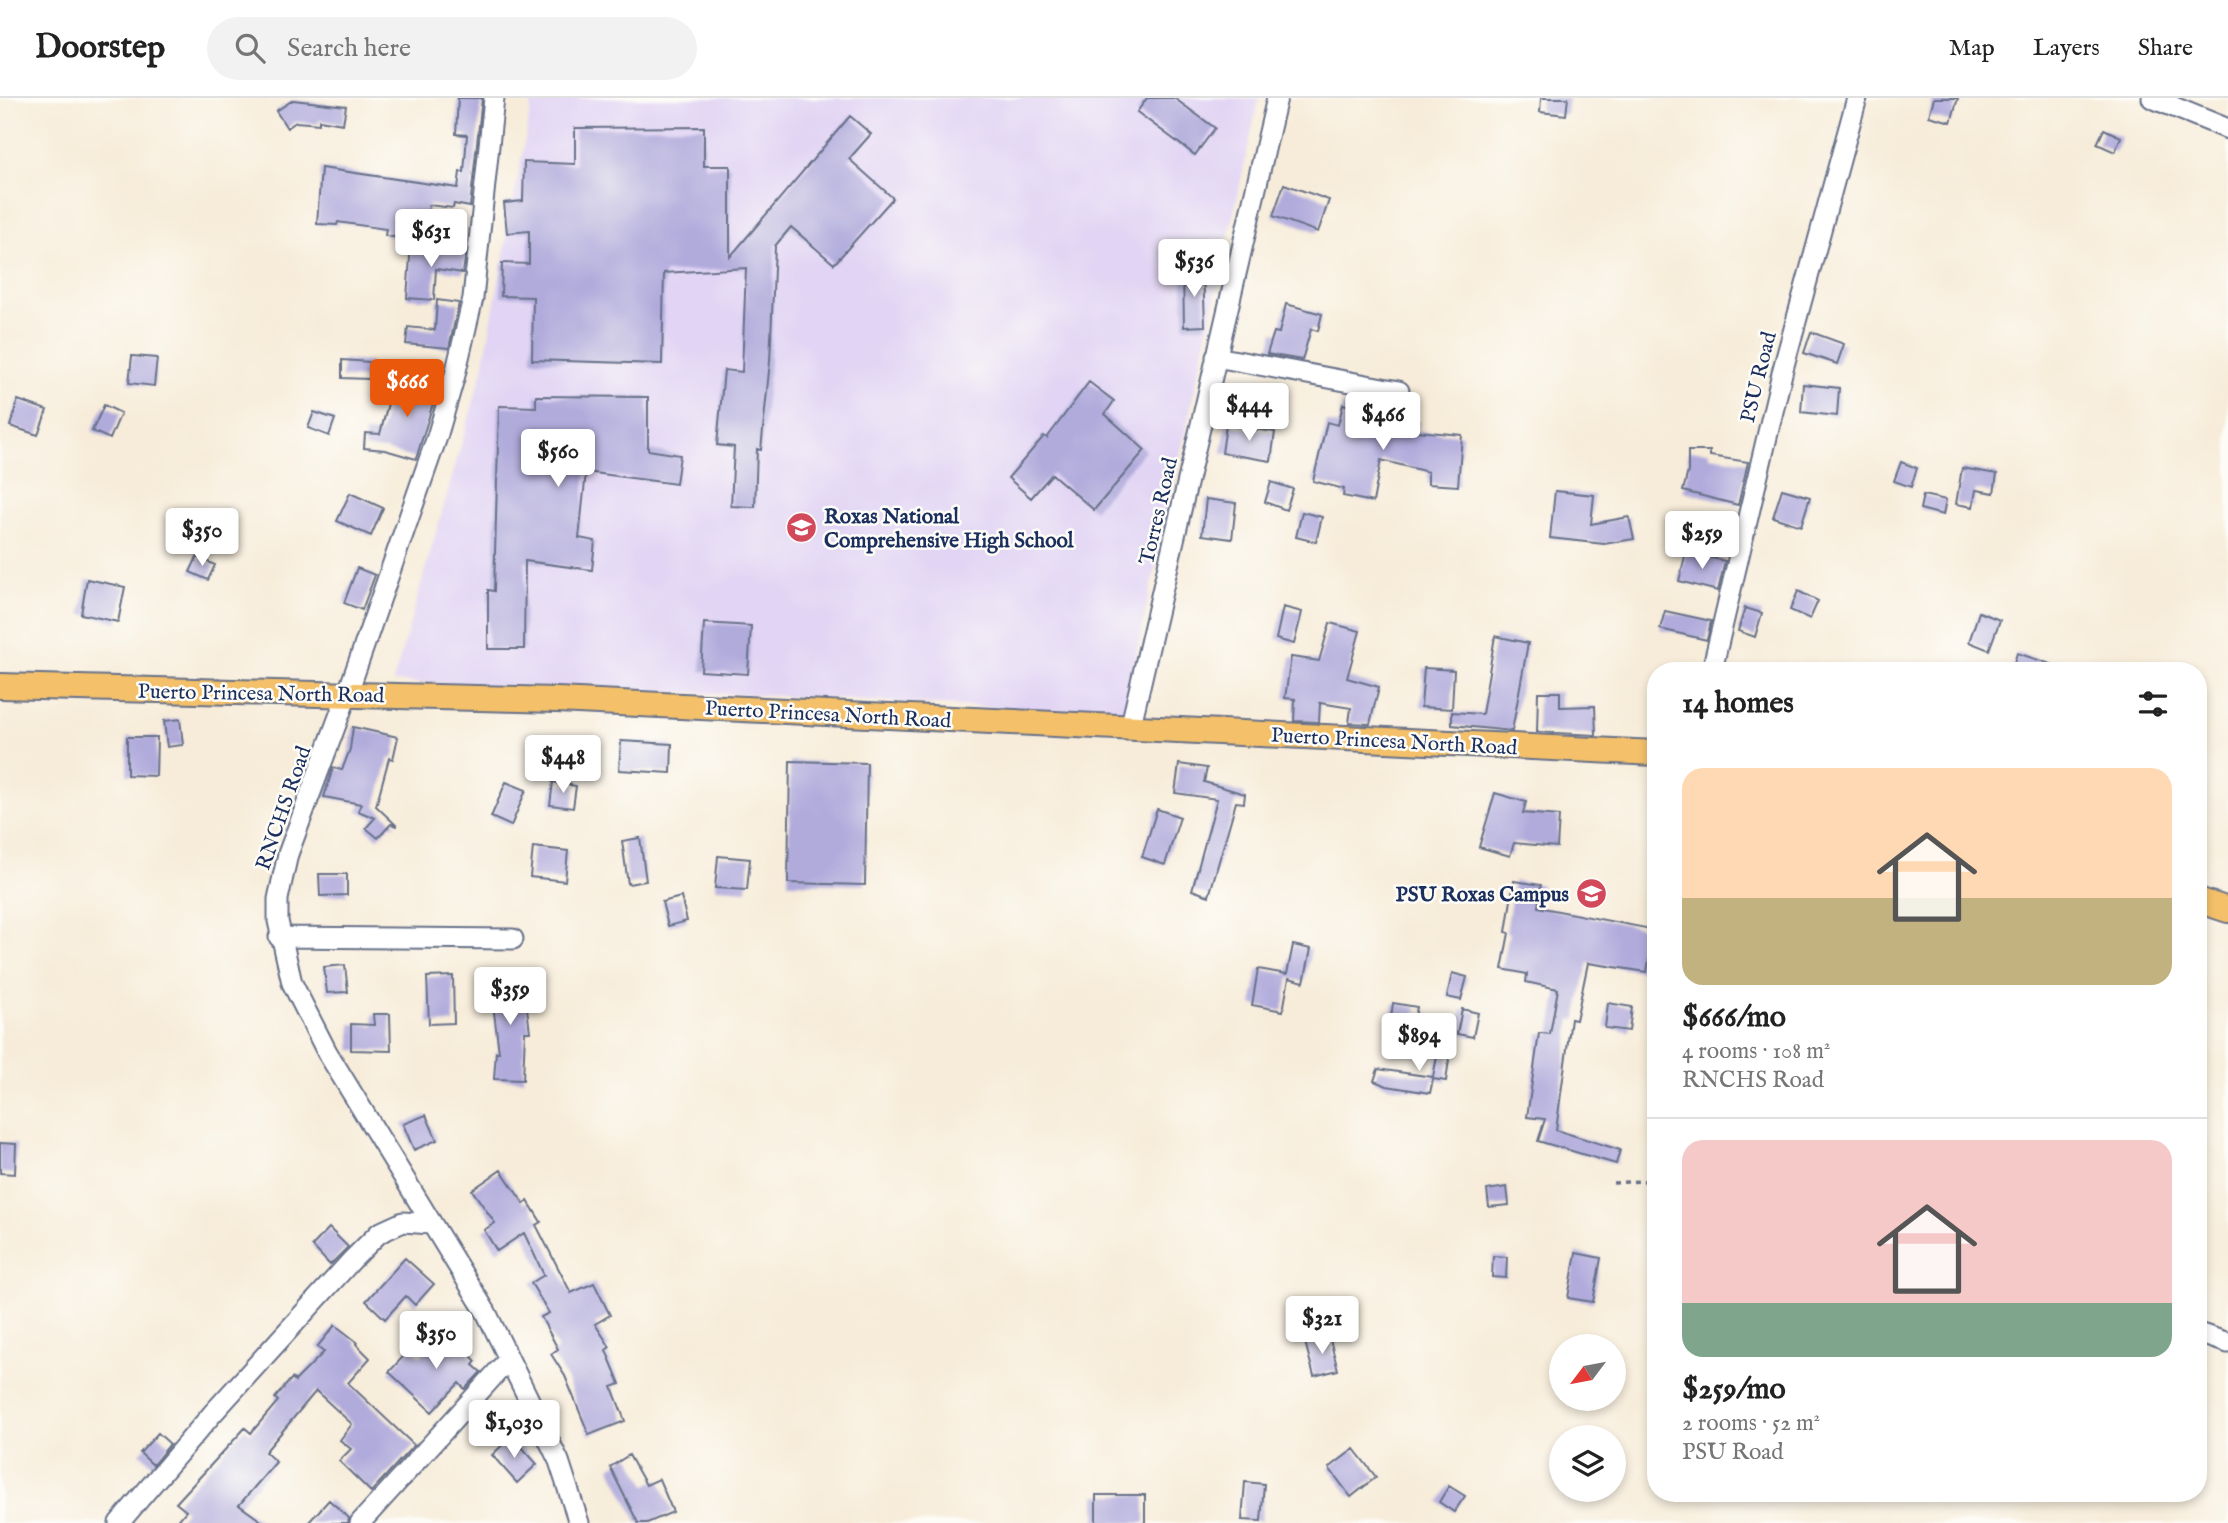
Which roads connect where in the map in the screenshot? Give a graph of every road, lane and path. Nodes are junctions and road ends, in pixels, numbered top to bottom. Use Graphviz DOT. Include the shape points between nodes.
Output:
graph roads {
  1 [pos="494,98"];
  2 [pos="1277,98"];
  3 [pos="1857,98"];
  4 [pos="2152,98"];
  5 [pos="2228,130"];
  6 [pos="1216,357"];
  7 [pos="1399,391"];
  8 [pos="1714,662"];
  9 [pos="0,686"];
  10 [pos="347,695"];
  11 [pos="1130,729"];
  12 [pos="1647,753"];
  13 [pos="2207,903"];
  14 [pos="2228,910"];
  15 [pos="279,937"];
  16 [pos="513,939"];
  17 [pos="1647,1181"];
  18 [pos="1613,1183"];
  19 [pos="431,1224"];
  20 [pos="2207,1336"];
  21 [pos="2228,1343"];
  22 [pos="508,1360"];
  23 [pos="119,1523"];
  24 [pos="360,1523"];
  25 [pos="579,1523"];
  1 -- 10 [label="street, RNCHS Road" via="473,298 455,375"];
  2 -- 6 [label="street, Torres Road"];
  3 -- 8 [label="street, PSU Road" via="1783,369"];
  4 -- 5 [label="street"];
  6 -- 7 [label="street"];
  6 -- 11 [label="street, Torres Road"];
  9 -- 10 [label="main road, Puerto Princesa North Road"];
  10 -- 11 [label="main road, Puerto Princesa North Road" via="557,700"];
  10 -- 15 [label="street, RNCHS Road" via="288,854 278,899"];
  11 -- 12 [label="main road, Puerto Princesa North Road"];
  13 -- 14 [label="main road"];
  15 -- 16 [label="street"];
  15 -- 19 [label="street, RNCHS Road" via="292,983 327,1052"];
  17 -- 18 [label="path"];
  19 -- 22 [label="street, RNCHS Road" via="486,1312"];
  19 -- 23 [label="street" via="403,1222 379,1233"];
  20 -- 21 [label="street"];
  22 -- 24 [label="street"];
  22 -- 25 [label="street, RNCHS Road" via="559,1461"];
}
